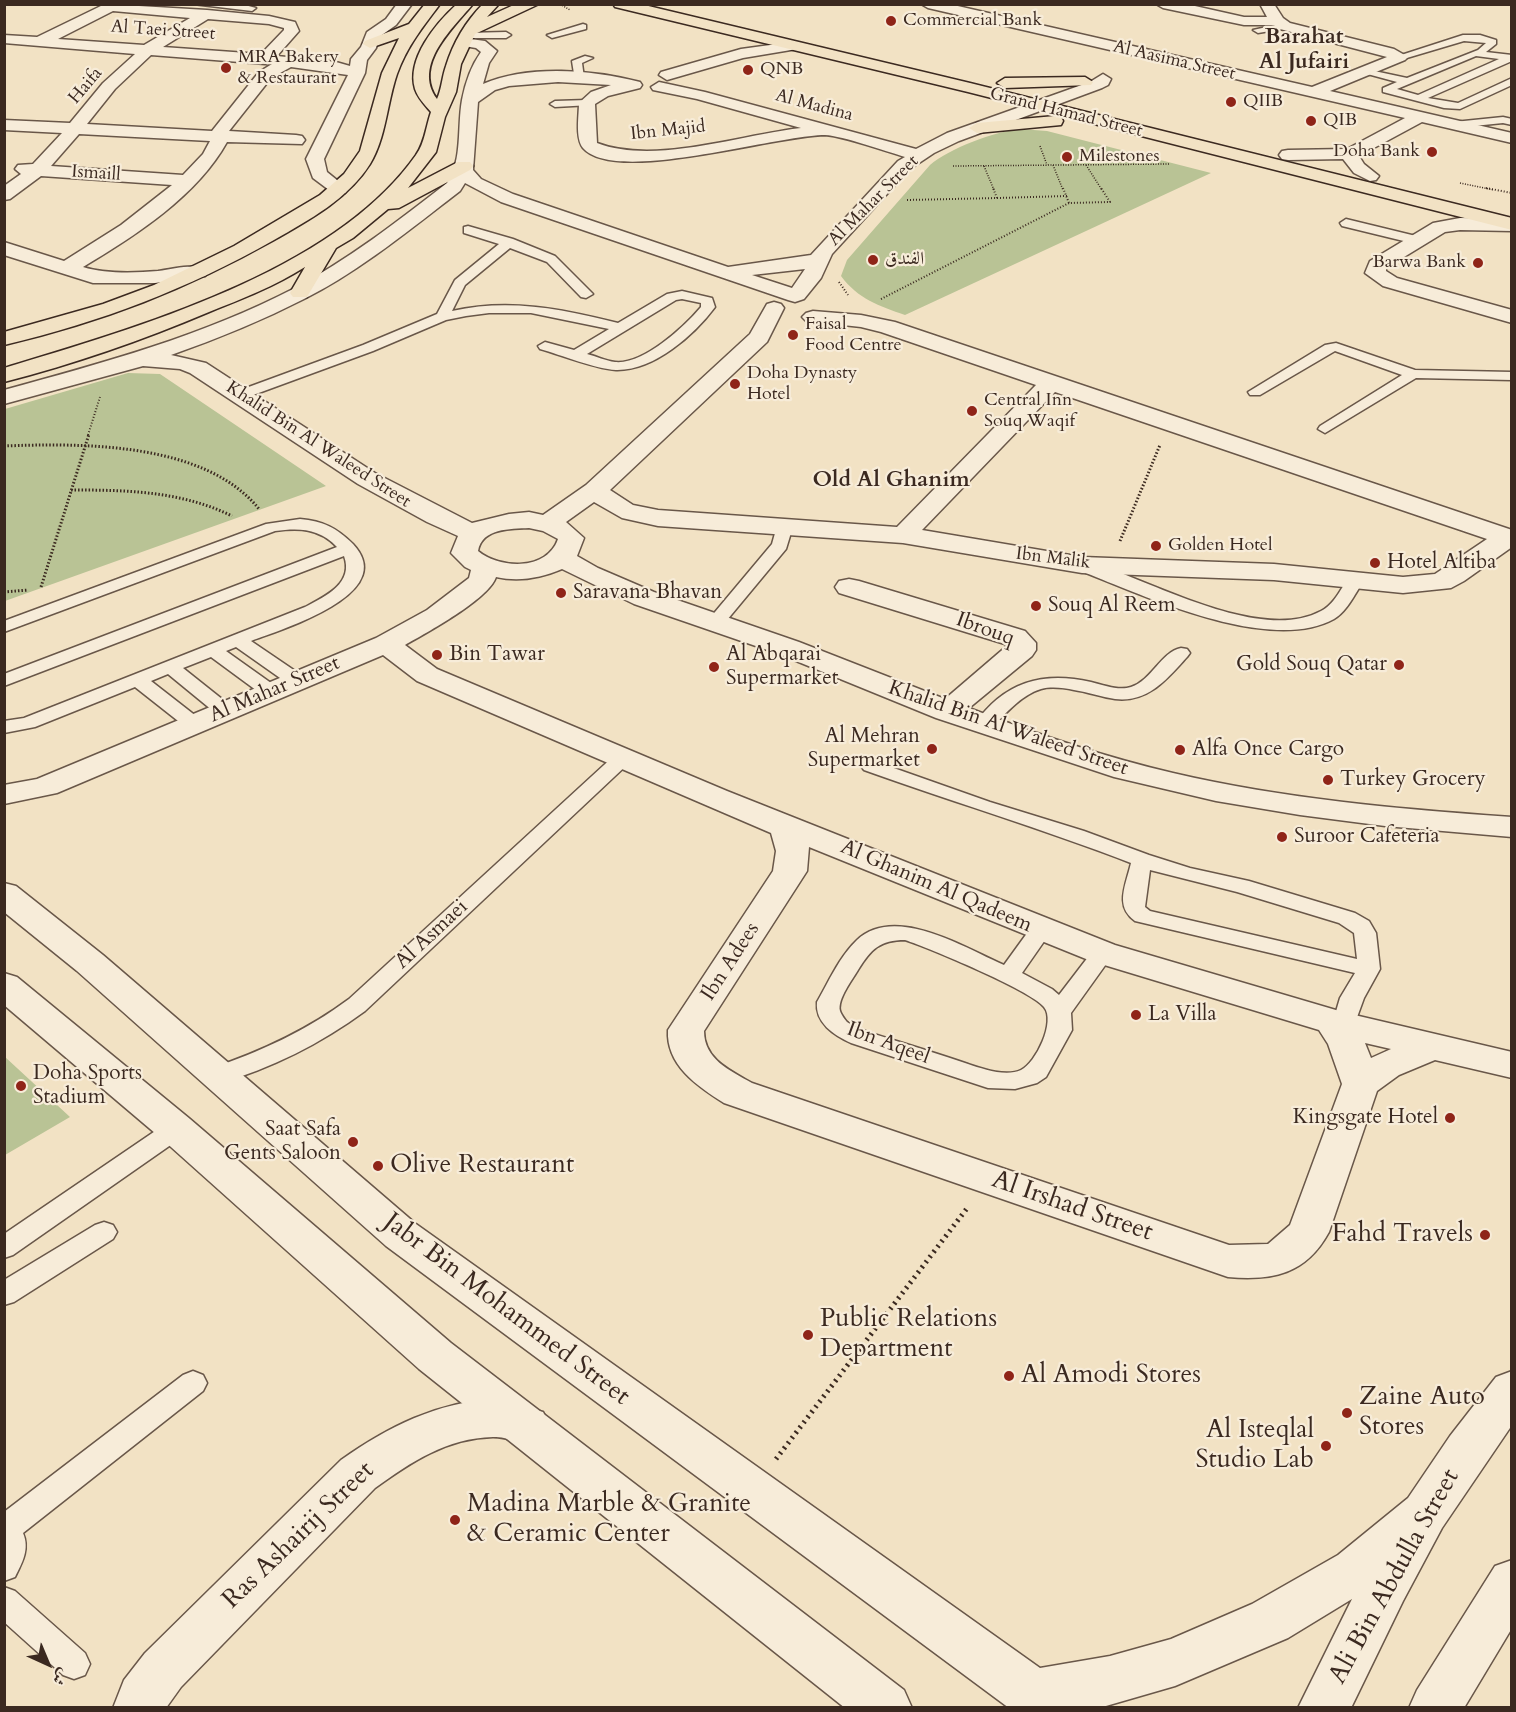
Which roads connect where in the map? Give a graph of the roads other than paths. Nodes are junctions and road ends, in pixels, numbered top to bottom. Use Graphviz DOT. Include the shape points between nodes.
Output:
graph roads {
  1 [pos="405,4"];
  2 [pos="433,4"];
  3 [pos="466,4"];
  4 [pos="492,4"];
  5 [pos="532,4"];
  6 [pos="620,4"];
  7 [pos="659,4"];
  8 [pos="928,4"];
  9 [pos="1163,4"];
  10 [pos="1266,4"];
  11 [pos="114,6"];
  12 [pos="252,8"];
  13 [pos="202,9"];
  14 [pos="768,24"];
  15 [pos="1286,26"];
  16 [pos="414,27"];
  17 [pos="583,27"];
  18 [pos="1258,30"];
  19 [pos="802,33"];
  20 [pos="552,35"];
  21 [pos="506,36"];
  22 [pos="4,39"];
  23 [pos="465,39"];
  24 [pos="38,42"];
  25 [pos="369,44"];
  26 [pos="792,46"];
  27 [pos="147,50"];
  28 [pos="1479,53"];
  29 [pos="13,55"];
  30 [pos="1398,56"];
  31 [pos="588,58"];
  32 [pos="1159,58"];
  33 [pos="1511,58"];
  34 [pos="265,59"];
  35 [pos="288,62"];
  36 [pos="481,65"];
  37 [pos="358,66"];
  38 [pos="1365,72"];
  39 [pos="520,79"];
  40 [pos="650,80"];
  41 [pos="1407,81"];
  42 [pos="1512,81"];
  43 [pos="1094,82"];
  44 [pos="591,83"];
  45 [pos="1005,83"];
  46 [pos="970,88"];
  47 [pos="1312,93"];
  48 [pos="706,97"];
  49 [pos="1417,99"];
  50 [pos="470,100"];
  51 [pos="1045,100"];
  52 [pos="587,103"];
  53 [pos="555,104"];
  54 [pos="1110,110"];
  55 [pos="439,111"];
  56 [pos="999,114"];
  57 [pos="1420,117"];
  58 [pos="784,118"];
  59 [pos="1509,120"];
  60 [pos="4,125"];
  61 [pos="1454,125"];
  62 [pos="977,128"];
  63 [pos="75,129"];
  64 [pos="828,130"];
  65 [pos="774,136"];
  66 [pos="216,137"];
  67 [pos="1512,138"];
  68 [pos="296,140"];
  69 [pos="1350,154"];
  70 [pos="918,155"];
  71 [pos="1287,155"];
  72 [pos="4,168"];
  73 [pos="464,169"];
  74 [pos="37,170"];
  75 [pos="1370,176"];
  76 [pos="187,181"];
  77 [pos="339,189"];
  78 [pos="4,195"];
  79 [pos="507,198"];
  80 [pos="1416,200"];
  81 [pos="431,206"];
  82 [pos="1512,210"];
  83 [pos="371,214"];
  84 [pos="1346,223"];
  85 [pos="1512,225"];
  86 [pos="1440,227"];
  87 [pos="468,230"];
  88 [pos="1416,240"];
  89 [pos="509,243"];
  90 [pos="328,245"];
  91 [pos="4,248"];
  92 [pos="30,256"];
  93 [pos="4,263"];
  94 [pos="816,265"];
  95 [pos="67,268"];
  96 [pos="717,270"];
  97 [pos="198,272"];
  98 [pos="93,277"];
  99 [pos="745,280"];
  100 [pos="300,293"];
  101 [pos="586,294"];
  102 [pos="796,295"];
  103 [pos="827,297"];
  104 [pos="102,310"];
  105 [pos="791,316"];
  106 [pos="442,317"];
  107 [pos="1512,317"];
  108 [pos="887,327"];
  109 [pos="620,328"];
  110 [pos="4,339"];
  111 [pos="194,340"];
  112 [pos="545,346"];
  113 [pos="577,354"];
  114 [pos="4,357"];
  115 [pos="132,362"];
  116 [pos="198,368"];
  117 [pos="1413,374"];
  118 [pos="4,375"];
  119 [pos="1512,375"];
  120 [pos="1052,382"];
  121 [pos="1255,392"];
  122 [pos="240,395"];
  123 [pos="4,397"];
  124 [pos="1325,429"];
  125 [pos="595,490"];
  126 [pos="548,523"];
  127 [pos="785,526"];
  128 [pos="473,533"];
  129 [pos="903,535"];
  130 [pos="1509,538"];
  131 [pos="348,548"];
  132 [pos="562,558"];
  133 [pos="1082,565"];
  134 [pos="485,569"];
  135 [pos="1356,579"];
  136 [pos="849,587"];
  137 [pos="716,622"];
  138 [pos="4,627"];
  139 [pos="237,640"];
  140 [pos="386,644"];
  141 [pos="213,650"];
  142 [pos="1181,653"];
  143 [pos="170,667"];
  144 [pos="138,680"];
  145 [pos="4,681"];
  146 [pos="284,687"];
  147 [pos="225,711"];
  148 [pos="947,712"];
  149 [pos="194,724"];
  150 [pos="984,725"];
  151 [pos="4,728"];
  152 [pos="622,758"];
  153 [pos="871,766"];
  154 [pos="46,786"];
  155 [pos="4,795"];
  156 [pos="4,819"];
  157 [pos="779,822"];
  158 [pos="1512,827"];
  159 [pos="850,852"];
  160 [pos="1142,860"];
  161 [pos="790,871"];
  162 [pos="4,894"];
  163 [pos="1041,930"];
  164 [pos="1103,953"];
  165 [pos="1369,969"];
  166 [pos="1008,976"];
  167 [pos="4,985"];
  168 [pos="1059,1012"];
  169 [pos="1338,1024"];
  170 [pos="1430,1047"];
  171 [pos="692,1055"];
  172 [pos="1512,1065"];
  173 [pos="218,1075"];
  174 [pos="1361,1084"];
  175 [pos="176,1129"];
  176 [pos="104,1232"];
  177 [pos="4,1248"];
  178 [pos="4,1294"];
  179 [pos="193,1383"];
  180 [pos="1512,1390"];
  181 [pos="528,1426"];
  182 [pos="1425,1513"];
  183 [pos="6,1527"];
  184 [pos="4,1567"];
  185 [pos="1512,1582"];
  186 [pos="4,1601"];
  187 [pos="74,1664"];
  188 [pos="1043,1701"];
  189 [pos="1438,1704"];
  190 [pos="139,1707"];
  191 [pos="886,1707"];
  192 [pos="1324,1707"];
  1 -- 25 [label="street" via="391,22 374,32"];
  2 -- 16 [label="main road"];
  3 -- 55 [label="main road" via="442,27 426,58 422,87"];
  4 -- 23 [label="main road"];
  5 -- 23 [label="main road" via="507,12"];
  6 -- 26 [label="main road, Grand Hamad Street"];
  7 -- 19 [label="main road" via="740,25"];
  8 -- 32 [label="street, Al Aasima Street"];
  9 -- 15 [label="street"];
  10 -- 15 [label="street"];
  11 -- 13 [label="street"];
  11 -- 24 [label="street"];
  12 -- 13 [label="lane"];
  13 -- 27 [label="street, Haifa"];
  13 -- 34 [label="street" via="285,23 293,28"];
  14 -- 19 [label="main road, Grand Hamad Street"];
  15 -- 18 [label="lane"];
  15 -- 30 [label="street"];
  16 -- 25 [label="main road"];
  16 -- 77 [label="main road" via="390,69 369,151"];
  17 -- 20 [label="lane"];
  19 -- 45 [label="main road, Grand Hamad Street"];
  21 -- 23 [label="lane"];
  22 -- 24 [label="street, Al Taei Street"];
  23 -- 36 [label="street" via="488,48"];
  23 -- 55 [label="main road"];
  24 -- 27 [label="street, Al Taei Street"];
  24 -- 29 [label="street"];
  25 -- 37 [label="street"];
  26 -- 40 [label="street" via="741,54"];
  26 -- 46 [label="main road, Grand Hamad Street"];
  27 -- 34 [label="street, Al Taei Street"];
  27 -- 63 [label="street, Haifa" via="109,86"];
  28 -- 30 [label="lane" via="1493,42 1463,38"];
  28 -- 33 [label="lane"];
  28 -- 41 [label="lane"];
  30 -- 38 [label="street"];
  31 -- 44 [label="lane" via="577,61"];
  32 -- 43 [label="street, Al Mahar Street"];
  32 -- 47 [label="street, Al Aasima Street"];
  33 -- 49 [label="lane"];
  34 -- 35 [label="street, Al Taei Street"];
  35 -- 37 [label="street, Al Taei Street"];
  35 -- 66 [label="street" via="265,75"];
  36 -- 39 [label="street"];
  36 -- 50 [label="street"];
  37 -- 77 [label="street" via="315,159 320,174"];
  38 -- 41 [label="lane"];
  38 -- 47 [label="street"];
  39 -- 44 [label="street"];
  39 -- 50 [label="street" via="487,87"];
  40 -- 44 [label="street"];
  40 -- 48 [label="street, Al Madina"];
  41 -- 49 [label="lane" via="1387,90"];
  42 -- 49 [label="lane" via="1460,106"];
  43 -- 45 [label="main road"];
  43 -- 51 [label="street, Al Mahar Street"];
  43 -- 54 [label="main road"];
  44 -- 48 [label="street" via="685,99"];
  44 -- 52 [label="street" via="593,97"];
  45 -- 51 [label="main road, Grand Hamad Street"];
  46 -- 51 [label="main road, Grand Hamad Street"];
  46 -- 56 [label="main road"];
  47 -- 57 [label="street, Al Aasima Street"];
  48 -- 58 [label="street, Al Madina"];
  50 -- 73 [label="street"];
  51 -- 54 [label="main road, Grand Hamad Street"];
  51 -- 54 [label="main road, Grand Hamad Street"];
  51 -- 56 [label="street, Al Mahar Street"];
  51 -- 62 [label="street, Al Mahar Street"];
  52 -- 53 [label="lane"];
  52 -- 65 [label="street, Ibn Majid" via="588,141 611,154 651,156"];
  54 -- 62 [label="main road"];
  54 -- 71 [label="main road, Grand Hamad Street"];
  54 -- 80 [label="main road, Grand Hamad Street"];
  55 -- 83 [label="main road" via="426,154"];
  56 -- 62 [label="street, Al Mahar Street"];
  57 -- 61 [label="street, Al Aasima Street"];
  57 -- 69 [label="street"];
  58 -- 64 [label="street, Al Madina"];
  58 -- 65 [label="street"];
  59 -- 61 [label="lane"];
  60 -- 63 [label="street"];
  61 -- 67 [label="street, Al Aasima Street"];
  62 -- 70 [label="street, Al Mahar Street"];
  63 -- 66 [label="street"];
  63 -- 74 [label="street, Haifa"];
  64 -- 65 [label="street, Ibn Majid"];
  64 -- 70 [label="street, Al Madina"];
  66 -- 68 [label="street"];
  66 -- 76 [label="street" via="216,148"];
  69 -- 71 [label="street"];
  69 -- 75 [label="street" via="1359,169"];
  70 -- 94 [label="street, Al Mahar Street" via="904,165"];
  71 -- 75 [label="main road, Grand Hamad Street"];
  72 -- 74 [label="street, Ismaill"];
  73 -- 79 [label="street, Ibn Malik" via="475,183"];
  73 -- 81 [label="street" via="454,186"];
  73 -- 83 [label="main road"];
  74 -- 76 [label="street, Ismaill"];
  74 -- 78 [label="street, Haifa"];
  75 -- 82 [label="main road, Grand Hamad Street"];
  76 -- 95 [label="street" via="107,243"];
  77 -- 97 [label="main road" via="288,224"];
  77 -- 114 [label="main road" via="336,204 318,222 234,272 126,317"];
  79 -- 81 [label="street"];
  79 -- 96 [label="street, Ibn Malik"];
  80 -- 85 [label="main road, Grand Hamad Street"];
  80 -- 86 [label="street" via="1439,215"];
  81 -- 100 [label="street"];
  83 -- 90 [label="main road"];
  84 -- 88 [label="lane"];
  85 -- 86 [label="street"];
  86 -- 88 [label="street"];
  87 -- 89 [label="lane"];
  88 -- 107 [label="street" via="1377,265 1375,273 1390,282"];
  89 -- 101 [label="lane" via="551,259"];
  89 -- 106 [label="lane" via="460,283"];
  90 -- 100 [label="main road"];
  90 -- 118 [label="main road" via="254,285 186,315"];
  91 -- 92 [label="street"];
  92 -- 93 [label="street"];
  92 -- 95 [label="street"];
  94 -- 96 [label="street"];
  94 -- 102 [label="street, Al Mahar Street" via="811,278"];
  94 -- 103 [label="street"];
  95 -- 98 [label="street"];
  96 -- 99 [label="street, Ibn Malik"];
  97 -- 98 [label="street"];
  97 -- 104 [label="main road"];
  98 -- 104 [label="street" via="107,292"];
  99 -- 102 [label="street, Ibn Malik"];
  99 -- 105 [label="street"];
  100 -- 111 [label="street"];
  102 -- 103 [label="street, Ibn Malik"];
  102 -- 105 [label="street" via="782,298"];
  103 -- 105 [label="street" via="831,311"];
  103 -- 108 [label="street, Ibn Malik"];
  104 -- 110 [label="main road"];
  105 -- 108 [label="street, Ibn Malik" via="861,321"];
  105 -- 125 [label="street" via="759,337"];
  106 -- 109 [label="lane" via="468,310 518,307"];
  106 -- 122 [label="lane"];
  108 -- 120 [label="street, Ibn Malik"];
  109 -- 113 [label="lane"];
  109 -- 113 [label="lane" via="672,297 682,295 707,301 708,307 699,317 646,360 615,366"];
  111 -- 115 [label="street"];
  111 -- 116 [label="street"];
  112 -- 113 [label="lane"];
  115 -- 116 [label="street, Khalid Bin Al Waleed Street" via="167,361"];
  115 -- 123 [label="street"];
  116 -- 122 [label="street, Khalid Bin Al Waleed Street"];
  117 -- 119 [label="lane"];
  117 -- 121 [label="lane" via="1336,347"];
  117 -- 124 [label="lane"];
  120 -- 129 [label="street"];
  120 -- 130 [label="street, Ibn Malik"];
  122 -- 128 [label="street, Khalid Bin Al Waleed Street" via="366,479 412,506"];
  125 -- 126 [label="street"];
  125 -- 127 [label="street, Ibn Malik" via="615,508 633,515"];
  126 -- 128 [label="street" via="508,521"];
  126 -- 132 [label="street" via="571,538 570,548"];
  127 -- 129 [label="street, Ibn Malik"];
  127 -- 137 [label="lane" via="780,545"];
  128 -- 134 [label="street" via="464,542 464,553"];
  129 -- 133 [label="street, Ibn Malik"];
  130 -- 135 [label="street, Ibn Malik" via="1441,582 1403,585"];
  131 -- 138 [label="lane" via="325,529 310,525 272,527"];
  131 -- 139 [label="lane" via="356,571 338,596"];
  131 -- 145 [label="lane"];
  132 -- 134 [label="street" via="527,571"];
  132 -- 137 [label="street, Khalid Bin Al Waleed Street" via="610,585"];
  133 -- 135 [label="street, Ibn Malik"];
  133 -- 135 [label="lane" via="1232,619 1275,626 1310,624 1330,614"];
  134 -- 140 [label="street, Al Mahar Street" via="482,581 437,616"];
  136 -- 148 [label="street, Ibrouq" via="1015,637 1022,643 1022,650"];
  137 -- 148 [label="street, Khalid Bin Al Waleed Street"];
  139 -- 141 [label="lane"];
  139 -- 146 [label="lane"];
  140 -- 146 [label="street, Al Mahar Street"];
  140 -- 152 [label="street, Al Ghanim Al Qadeem" via="427,675"];
  141 -- 143 [label="lane"];
  141 -- 146 [label="lane"];
  142 -- 150 [label="lane" via="1148,686 1134,693 1040,681 1024,689"];
  143 -- 144 [label="lane"];
  143 -- 147 [label="lane"];
  144 -- 149 [label="lane"];
  144 -- 151 [label="lane" via="28,723"];
  146 -- 147 [label="street, Al Mahar Street"];
  147 -- 149 [label="street, Al Mahar Street"];
  148 -- 150 [label="street, Khalid Bin Al Waleed Street"];
  149 -- 154 [label="street, Al Mahar Street"];
  150 -- 158 [label="street, Khalid Bin Al Waleed Street" via="1126,771 1239,796"];
  152 -- 157 [label="street, Al Ghanim Al Qadeem"];
  152 -- 173 [label="lane, Al Asmaei" via="357,1005 296,1046"];
  153 -- 160 [label="lane"];
  154 -- 155 [label="street, Al Mahar Street"];
  154 -- 156 [label="street, Al Mahar Street"];
  157 -- 159 [label="street, Al Ghanim Al Qadeem"];
  157 -- 161 [label="street, Ibn Adees" via="793,845"];
  159 -- 161 [label="street" via="814,858"];
  159 -- 163 [label="street, Al Ghanim Al Qadeem"];
  160 -- 165 [label="lane" via="1347,918 1365,933"];
  160 -- 165 [label="lane" via="1133,901 1134,910 1143,916"];
  161 -- 171 [label="street, Ibn Adees" via="686,1030 686,1048"];
  162 -- 173 [label="street, Jabr Bin Mohammed Street"];
  163 -- 164 [label="street, Al Ghanim Al Qadeem"];
  163 -- 166 [label="lane"];
  164 -- 168 [label="lane"];
  164 -- 169 [label="street, Al Ghanim Al Qadeem"];
  165 -- 169 [label="lane"];
  166 -- 168 [label="lane, Ibn Aqeel" via="1044,994"];
  166 -- 168 [label="lane, Ibn Aqeel" via="922,938 906,933 888,934 872,939 862,948 829,1002 828,1011 847,1033 1002,1081 1028,1077 1037,1071 1060,1030"];
  167 -- 175 [label="street"];
  169 -- 170 [label="street, Al Ghanim Al Qadeem"];
  169 -- 174 [label="street"];
  170 -- 172 [label="street, Al Ghanim Al Qadeem"];
  170 -- 174 [label="street" via="1386,1066"];
  171 -- 174 [label="street, Al Irshad Street" via="710,1076 738,1093 1228,1261 1255,1263 1278,1258 1297,1248 1308,1232"];
  173 -- 188 [label="street, Jabr Bin Mohammed Street" via="401,1235"];
  175 -- 177 [label="lane"];
  175 -- 181 [label="street" via="435,1356"];
  176 -- 178 [label="lane"];
  179 -- 183 [label="lane"];
  180 -- 182 [label="street, Ali Bin Abdulla Street"];
  181 -- 190 [label="street, Ras Ashairij Street" via="497,1418 460,1422 423,1433 389,1451 358,1474 163,1670"];
  181 -- 191 [label="street"];
  182 -- 188 [label="street" via="1355,1570 1270,1620 1175,1662"];
  182 -- 192 [label="street, Ali Bin Abdulla Street"];
  183 -- 184 [label="lane" via="12,1541 11,1556"];
  185 -- 189 [label="street"];
  186 -- 187 [label="lane"];
}
